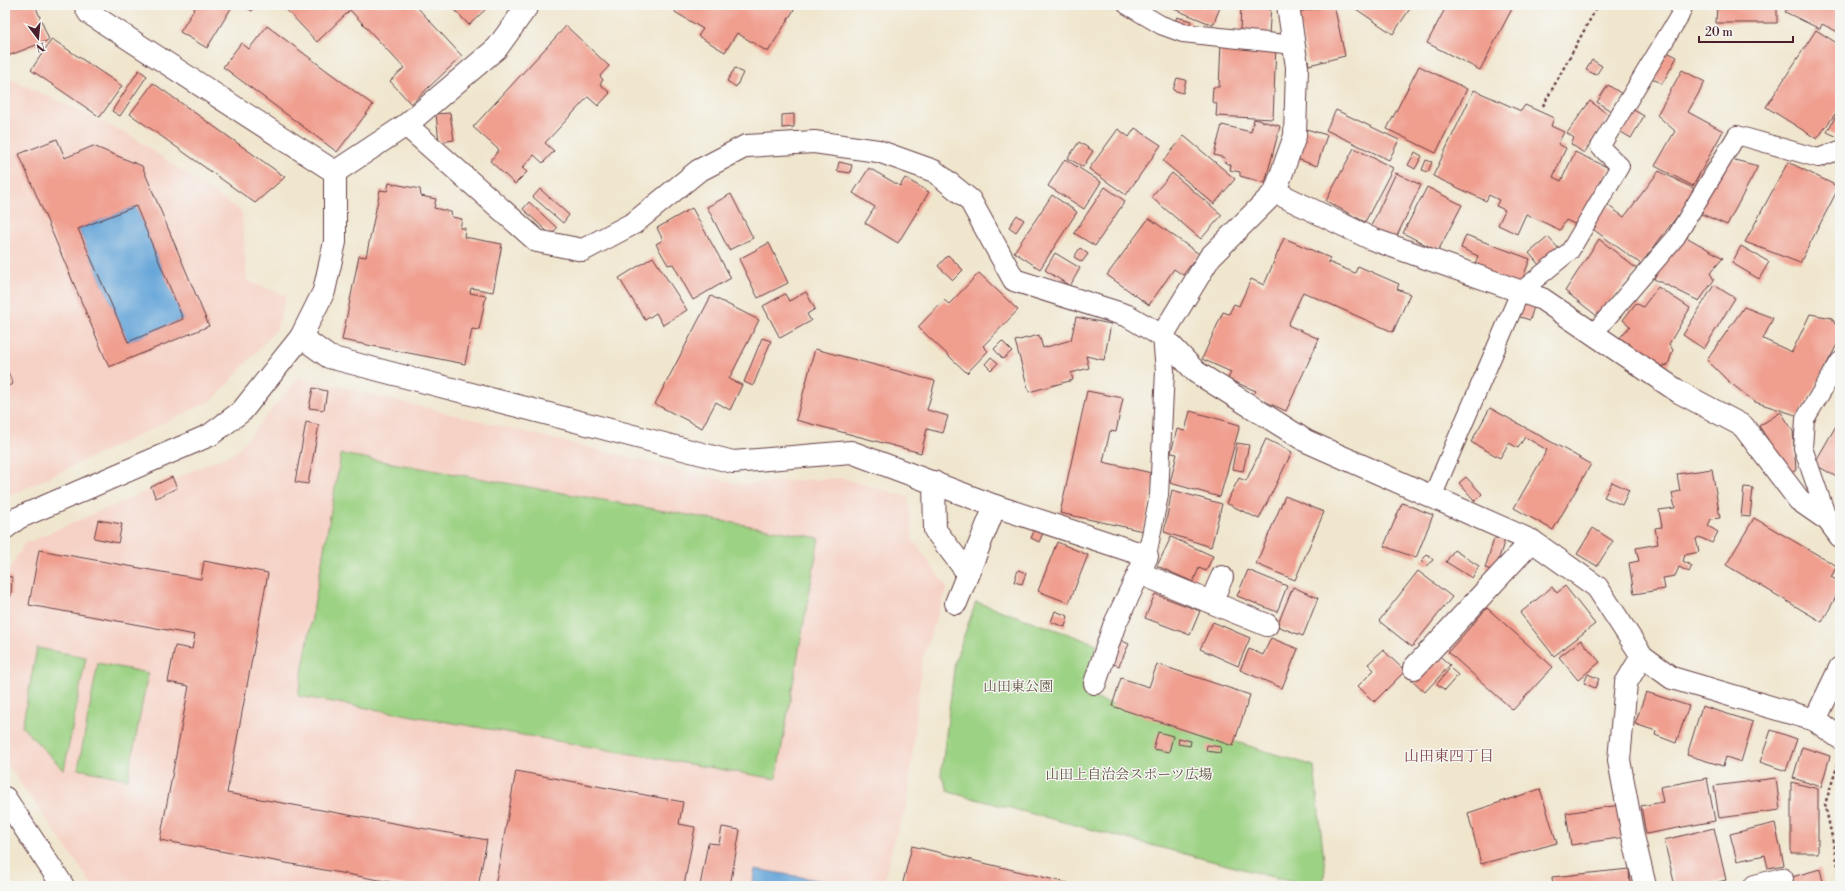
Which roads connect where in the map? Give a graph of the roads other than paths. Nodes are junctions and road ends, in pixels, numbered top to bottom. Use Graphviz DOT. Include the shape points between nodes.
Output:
graph roads {
  1 [pos="85,5"];
  2 [pos="528,5"];
  3 [pos="1128,5"];
  4 [pos="1288,5"];
  5 [pos="1684,5"];
  6 [pos="1294,45"];
  7 [pos="406,125"];
  8 [pos="1840,150"];
  9 [pos="336,172"];
  10 [pos="1275,192"];
  11 [pos="1520,292"];
  12 [pos="1594,333"];
  13 [pos="1162,336"];
  14 [pos="301,337"];
  15 [pos="1840,361"];
  16 [pos="934,482"];
  17 [pos="1432,497"];
  18 [pos="995,506"];
  19 [pos="5,528"];
  20 [pos="1834,528"];
  21 [pos="1532,541"];
  22 [pos="1143,564"];
  23 [pos="967,572"];
  24 [pos="1222,577"];
  25 [pos="1211,602"];
  26 [pos="956,603"];
  27 [pos="1267,625"];
  28 [pos="1642,656"];
  29 [pos="1414,668"];
  30 [pos="1840,668"];
  31 [pos="1095,683"];
  32 [pos="1815,720"];
  33 [pos="1840,738"];
  34 [pos="5,798"];
  35 [pos="1782,879"];
  36 [pos="63,886"];
  37 [pos="1645,886"];
  38 [pos="1755,886"];
  1 -- 9 [label="street" via="89,13"];
  2 -- 7 [label="street" via="497,48"];
  3 -- 6 [label="lane" via="1161,26 1183,33"];
  4 -- 6 [label="street"];
  5 -- 11 [label="lane" via="1600,147 1620,166 1570,251"];
  6 -- 10 [label="street" via="1297,67 1295,136"];
  7 -- 9 [label="street"];
  7 -- 13 [label="street" via="537,241 583,250 634,223 698,171 746,146 814,142 878,151 934,171 970,200 1014,280 1128,316"];
  8 -- 12 [label="lane" via="1818,158 1737,134 1676,237"];
  9 -- 14 [label="street" via="335,242 324,291"];
  10 -- 11 [label="street" via="1372,239"];
  10 -- 13 [label="street" via="1210,257"];
  11 -- 12 [label="street" via="1542,299"];
  11 -- 17 [label="lane"];
  12 -- 20 [label="street" via="1679,392 1742,426 1799,500"];
  13 -- 17 [label="street" via="1196,372 1306,441"];
  13 -- 22 [label="lane" via="1165,371 1159,495"];
  14 -- 16 [label="street" via="329,357 733,462 851,452"];
  14 -- 19 [label="street" via="242,411 210,435 18,518"];
  15 -- 20 [label="lane" via="1805,419 1803,448"];
  16 -- 18 [label="street"];
  16 -- 23 [label="street" via="935,530"];
  17 -- 21 [label="street"];
  18 -- 22 [label="street"];
  18 -- 23 [label="street"];
  21 -- 28 [label="street" via="1597,587"];
  21 -- 29 [label="street"];
  22 -- 25 [label="street"];
  22 -- 31 [label="street" via="1114,626"];
  23 -- 26 [label="street"];
  24 -- 25 [label="street"];
  25 -- 27 [label="street"];
  28 -- 32 [label="street" via="1672,678"];
  28 -- 37 [label="street" via="1626,683 1619,760"];
  30 -- 32 [label="street"];
  32 -- 33 [label="street"];
  34 -- 36 [label="street"];
  35 -- 38 [label="street"];
}
